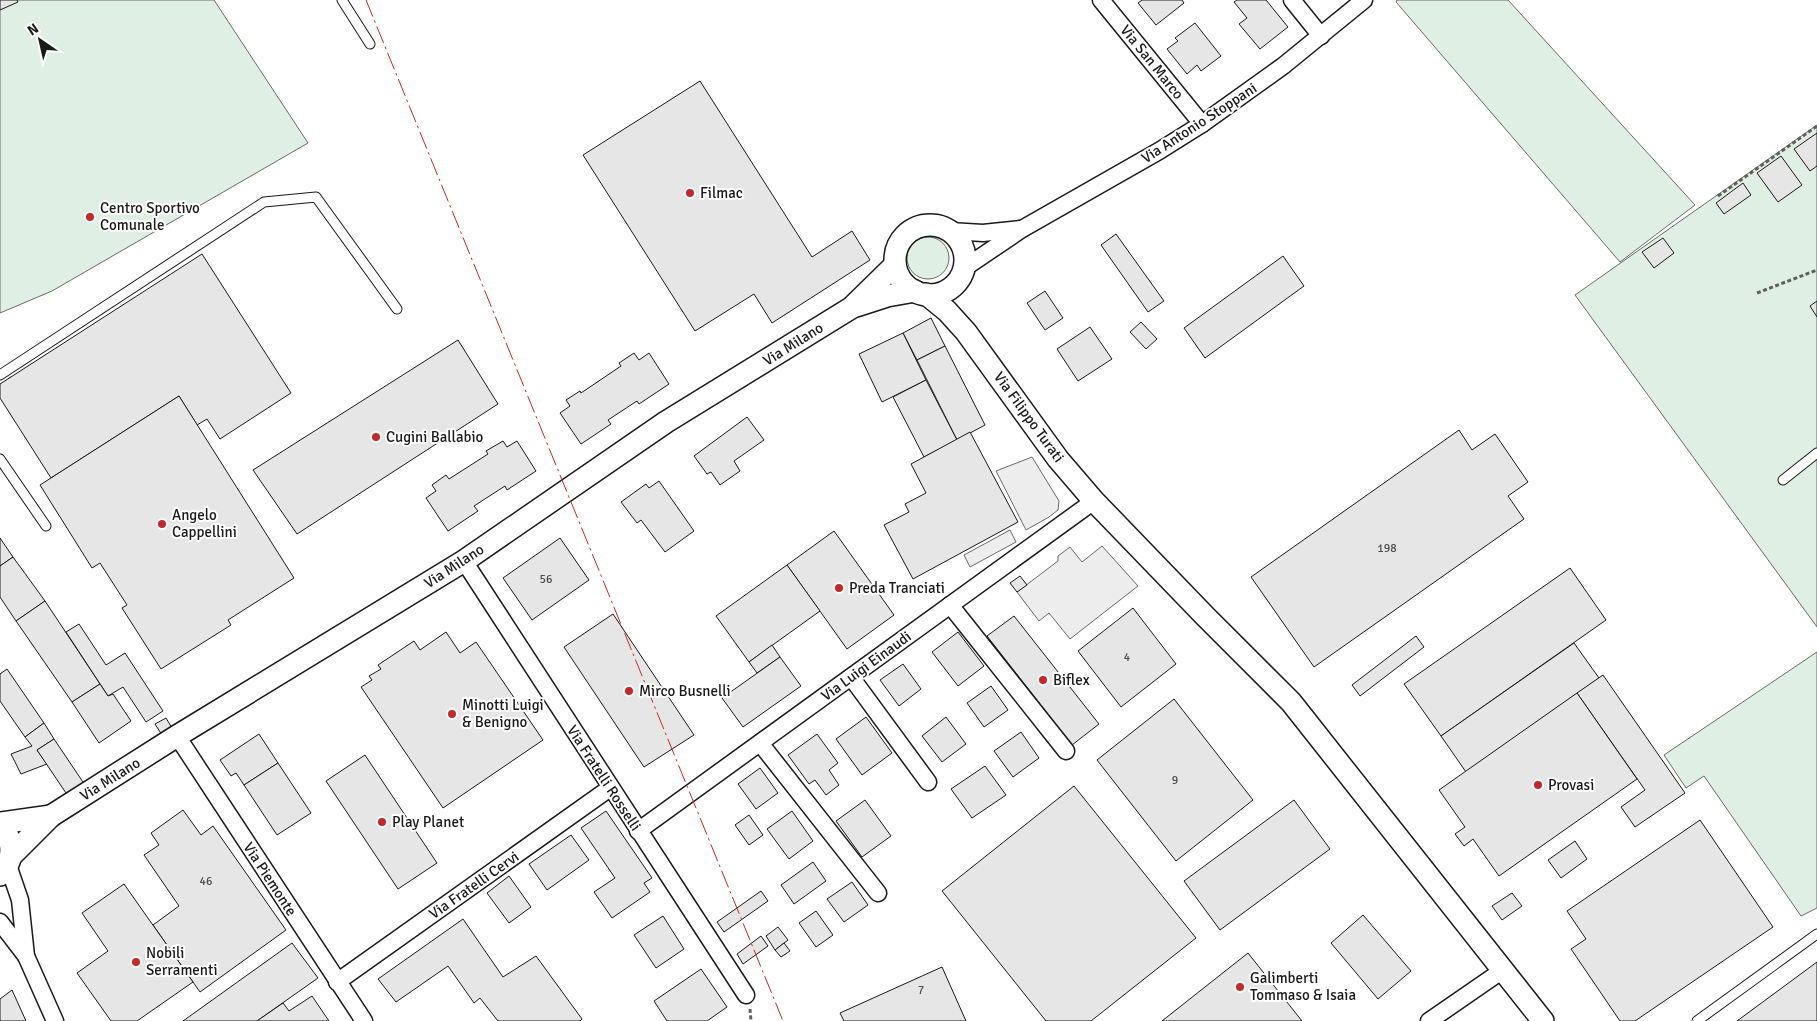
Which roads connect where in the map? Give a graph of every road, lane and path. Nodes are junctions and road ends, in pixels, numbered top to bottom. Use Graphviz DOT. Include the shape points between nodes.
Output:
graph roads {
  1 [pos="342,0"];
  2 [pos="1101,0"];
  3 [pos="1292,0"];
  4 [pos="1364,0"];
  5 [pos="1321,36"];
  6 [pos="370,44"];
  7 [pos="1202,124"];
  8 [pos="1817,126"];
  9 [pos="1718,196"];
  10 [pos="1022,229"];
  11 [pos="950,231"];
  12 [pos="895,264"];
  13 [pos="1817,270"];
  14 [pos="961,274"];
  15 [pos="921,293"];
  16 [pos="1757,293"];
  17 [pos="851,308"];
  18 [pos="397,309"];
  19 [pos="966,332"];
  20 [pos="0,375"];
  21 [pos="1817,454"];
  22 [pos="0,459"];
  23 [pos="1783,480"];
  24 [pos="1094,501"];
  25 [pos="46,526"];
  26 [pos="464,561"];
  27 [pos="950,605"];
  28 [pos="851,677"];
  29 [pos="177,736"];
  30 [pos="760,743"];
  31 [pos="1066,751"];
  32 [pos="928,782"];
  33 [pos="610,788"];
  34 [pos="51,816"];
  35 [pos="0,824"];
  36 [pos="638,831"];
  37 [pos="6,865"];
  38 [pos="878,893"];
  39 [pos="0,922"];
  40 [pos="1817,934"];
  41 [pos="26,956"];
  42 [pos="1503,970"];
  43 [pos="337,982"];
  44 [pos="746,996"];
  45 [pos="55,1021"];
  46 [pos="364,1021"];
  47 [pos="1429,1021"];
  48 [pos="1542,1021"];
  49 [pos="1696,1021"];
  1 -- 6 [label="lane"];
  2 -- 7 [label="street, Via San Marco"];
  3 -- 5 [label="street"];
  4 -- 5 [label="street, Via Antonio Stoppani"];
  5 -- 7 [label="street, Via Antonio Stoppani"];
  7 -- 10 [label="street, Via Antonio Stoppani"];
  8 -- 9 [label="path"];
  10 -- 11 [label="street, Via Antonio Stoppani" via="983,233"];
  10 -- 14 [label="street, Via Antonio Stoppani"];
  11 -- 12 [label="street" via="940,226 917,227 899,242"];
  11 -- 14 [label="street" via="963,248"];
  12 -- 15 [label="street" via="905,285"];
  12 -- 17 [label="street, Via Milano"];
  13 -- 16 [label="path"];
  14 -- 15 [label="street" via="946,291"];
  14 -- 19 [label="street, Via Filippo Turati" via="960,303"];
  15 -- 17 [label="street, Via Milano" via="887,296"];
  15 -- 19 [label="street, Via Filippo Turati" via="947,311"];
  17 -- 26 [label="street, Via Milano" via="666,422"];
  18 -- 20 [label="lane" via="316,197 264,202"];
  19 -- 24 [label="street, Via Filippo Turati" via="1058,459"];
  21 -- 23 [label="lane"];
  22 -- 25 [label="lane"];
  24 -- 27 [label="street, Via Luigi Einaudi"];
  24 -- 42 [label="street, Via Filippo Turati" via="1291,702"];
  26 -- 29 [label="street, Via Milano"];
  26 -- 33 [label="street, Via Fratelli Rosselli"];
  27 -- 28 [label="street, Via Luigi Einaudi"];
  27 -- 31 [label="street"];
  28 -- 30 [label="street, Via Luigi Einaudi"];
  28 -- 32 [label="street"];
  29 -- 34 [label="street, Via Milano"];
  29 -- 43 [label="street, Via Piemonte"];
  30 -- 36 [label="street, Via Luigi Einaudi"];
  30 -- 38 [label="street"];
  33 -- 36 [label="street, Via Fratelli Rosselli"];
  33 -- 43 [label="street, Via Fratelli Cervi"];
  34 -- 35 [label="street, Via Milano"];
  34 -- 37 [label="street, Via Milano"];
  35 -- 37 [label="street" via="8,837"];
  36 -- 44 [label="street, Via Fratelli Rosselli"];
  37 -- 41 [label="street" via="20,900"];
  39 -- 41 [label="street"];
  40 -- 49 [label="lane"];
  41 -- 45 [label="street"];
  42 -- 47 [label="street"];
  42 -- 48 [label="street, Via Filippo Turati"];
  43 -- 46 [label="street, Via Piemonte"];
}
